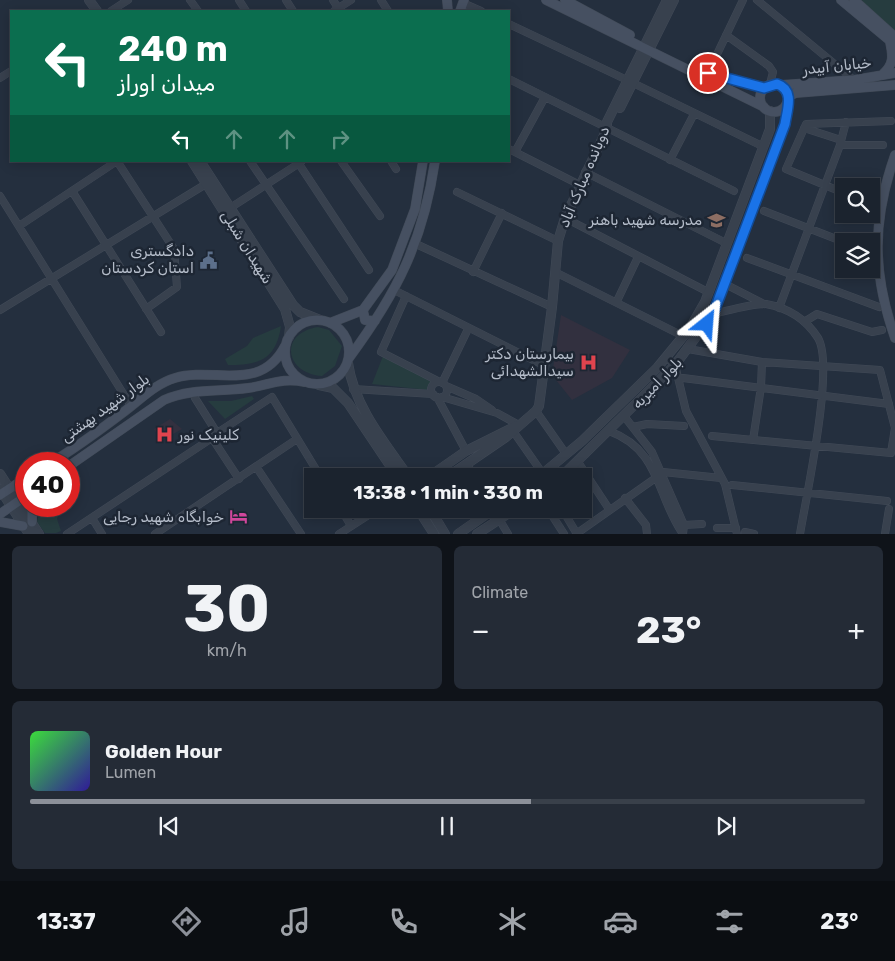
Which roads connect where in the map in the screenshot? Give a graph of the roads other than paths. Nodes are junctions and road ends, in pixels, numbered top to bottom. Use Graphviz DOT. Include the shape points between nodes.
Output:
graph roads {
  1 [pos="128,0"];
  2 [pos="332,0"];
  3 [pos="351,0"];
  4 [pos="546,0"];
  5 [pos="565,0"];
  6 [pos="667,0"];
  7 [pos="674,0"];
  8 [pos="743,0"];
  9 [pos="757,0"];
  10 [pos="841,0"];
  11 [pos="854,0"];
  12 [pos="462,5"];
  13 [pos="113,10"];
  14 [pos="337,10"];
  15 [pos="478,10"];
  16 [pos="510,24"];
  17 [pos="726,36"];
  18 [pos="893,41"];
  19 [pos="647,47"];
  20 [pos="708,73"];
  21 [pos="895,73"];
  22 [pos="883,74"];
  23 [pos="510,79"];
  24 [pos="854,80"];
  25 [pos="630,82"];
  26 [pos="781,85"];
  27 [pos="895,85"];
  28 [pos="767,86"];
  29 [pos="545,96"];
  30 [pos="788,100"];
  31 [pos="767,109"];
  32 [pos="694,114"];
  33 [pos="891,121"];
  34 [pos="846,122"];
  35 [pos="804,128"];
  36 [pos="607,129"];
  37 [pos="841,143"];
  38 [pos="883,145"];
  39 [pos="764,147"];
  40 [pos="512,151"];
  41 [pos="895,154"];
  42 [pos="670,160"];
  43 [pos="116,162"];
  44 [pos="118,162"];
  45 [pos="193,162"];
  46 [pos="201,162"];
  47 [pos="251,162"];
  48 [pos="299,162"];
  49 [pos="342,162"];
  50 [pos="392,162"];
  51 [pos="423,162"];
  52 [pos="435,162"];
  53 [pos="396,169"];
  54 [pos="585,172"];
  55 [pos="206,184"];
  56 [pos="264,185"];
  57 [pos="580,185"];
  58 [pos="825,186"];
  59 [pos="835,190"];
  60 [pos="72,191"];
  61 [pos="734,191"];
  62 [pos="457,192"];
  63 [pos="0,196"];
  64 [pos="230,208"];
  65 [pos="764,210"];
  66 [pos="502,213"];
  67 [pos="153,216"];
  68 [pos="380,216"];
  69 [pos="565,218"];
  70 [pos="19,226"];
  71 [pos="808,229"];
  72 [pos="835,239"];
  73 [pos="558,241"];
  74 [pos="726,243"];
  75 [pos="416,244"];
  76 [pos="106,245"];
  77 [pos="638,257"];
  78 [pos="747,258"];
  79 [pos="369,270"];
  80 [pos="474,272"];
  81 [pos="555,272"];
  82 [pos="790,275"];
  83 [pos="51,278"];
  84 [pos="725,284"];
  85 [pos="394,290"];
  86 [pos="708,292"];
  87 [pos="280,293"];
  88 [pos="406,296"];
  89 [pos="344,299"];
  90 [pos="617,301"];
  91 [pos="764,304"];
  92 [pos="552,307"];
  93 [pos="879,307"];
  94 [pos="779,308"];
  95 [pos="146,309"];
  96 [pos="0,310"];
  97 [pos="363,310"];
  98 [pos="713,314"];
  99 [pos="320,320"];
  100 [pos="330,322"];
  101 [pos="375,322"];
  102 [pos="804,322"];
  103 [pos="468,329"];
  104 [pos="882,330"];
  105 [pos="161,332"];
  106 [pos="683,336"];
  107 [pos="895,338"];
  108 [pos="287,342"];
  109 [pos="688,349"];
  110 [pos="667,358"];
  111 [pos="349,361"];
  112 [pos="762,362"];
  113 [pos="675,365"];
  114 [pos="545,366"];
  115 [pos="825,367"];
  116 [pos="261,370"];
  117 [pos="683,378"];
  118 [pos="305,382"];
  119 [pos="443,384"];
  120 [pos="264,385"];
  121 [pos="318,385"];
  122 [pos="761,387"];
  123 [pos="353,389"];
  124 [pos="438,396"];
  125 [pos="822,396"];
  126 [pos="195,398"];
  127 [pos="889,404"];
  128 [pos="131,406"];
  129 [pos="536,411"];
  130 [pos="497,413"];
  131 [pos="624,416"];
  132 [pos="684,426"];
  133 [pos="633,427"];
  134 [pos="516,428"];
  135 [pos="609,432"];
  136 [pos="214,436"];
  137 [pos="712,436"];
  138 [pos="297,439"];
  139 [pos="753,440"];
  140 [pos="582,441"];
  141 [pos="814,447"];
  142 [pos="591,449"];
  143 [pos="68,452"];
  144 [pos="466,452"];
  145 [pos="566,454"];
  146 [pos="80,458"];
  147 [pos="578,462"];
  148 [pos="467,464"];
  149 [pos="257,468"];
  150 [pos="315,468"];
  151 [pos="392,468"];
  152 [pos="403,468"];
  153 [pos="442,468"];
  154 [pos="461,468"];
  155 [pos="469,468"];
  156 [pos="537,468"];
  157 [pos="549,468"];
  158 [pos="571,468"];
  159 [pos="0,474"];
  160 [pos="660,474"];
  161 [pos="721,478"];
  162 [pos="239,479"];
  163 [pos="15,485"];
  164 [pos="732,485"];
  165 [pos="807,491"];
  166 [pos="3,492"];
  167 [pos="625,498"];
  168 [pos="15,499"];
  169 [pos="886,501"];
  170 [pos="15,504"];
  171 [pos="609,510"];
  172 [pos="889,510"];
  173 [pos="0,514"];
  174 [pos="24,517"];
  175 [pos="92,518"];
  176 [pos="346,518"];
  177 [pos="364,518"];
  178 [pos="424,518"];
  179 [pos="435,518"];
  180 [pos="480,518"];
  181 [pos="501,518"];
  182 [pos="554,518"];
  183 [pos="568,518"];
  184 [pos="498,520"];
  185 [pos="0,522"];
  186 [pos="702,524"];
  187 [pos="351,526"];
  188 [pos="717,528"];
  189 [pos="28,529"];
  190 [pos="740,531"];
  191 [pos="160,532"];
  192 [pos="577,533"];
  193 [pos="39,534"];
  194 [pos="67,534"];
  195 [pos="102,534"];
  196 [pos="301,534"];
  197 [pos="339,534"];
  198 [pos="434,534"];
  199 [pos="445,534"];
  200 [pos="458,534"];
  201 [pos="477,534"];
  202 [pos="508,534"];
  203 [pos="564,534"];
  204 [pos="647,534"];
  205 [pos="754,534"];
  206 [pos="800,534"];
  207 [pos="885,534"];
  1 -- 13 [label="street"];
  2 -- 14 [label="street"];
  3 -- 14 [label="street"];
  4 -- 19 [label="main road"];
  5 -- 19 [label="main road"];
  6 -- 19 [label="street"];
  7 -- 19 [label="street"];
  8 -- 17 [label="street"];
  9 -- 24 [label="street"];
  10 -- 18 [label="main road"];
  11 -- 18 [label="main road"];
  12 -- 15 [label="street"];
  16 -- 25 [label="street"];
  17 -- 20 [label="street"];
  17 -- 28 [label="street" via="769,66 773,72"];
  18 -- 22 [label="main road" via="893,60"];
  19 -- 20 [label="main road"];
  19 -- 25 [label="street, دوبانده مبارک آباد"];
  19 -- 31 [label="main road"];
  20 -- 28 [label="main road"];
  21 -- 22 [label="main road, خیابان آبیدر"];
  22 -- 24 [label="main road, خیابان آبیدر"];
  23 -- 29 [label="street"];
  24 -- 26 [label="main road, خیابان آبیدر"];
  25 -- 32 [label="street"];
  25 -- 36 [label="street, دوبانده مبارک آباد" via="607,122"];
  26 -- 28 [label="main road"];
  26 -- 30 [label="main road"];
  27 -- 30 [label="main road, خیابان آبیدر" via="796,93"];
  28 -- 31 [label="main road" via="760,95"];
  29 -- 36 [label="street"];
  29 -- 40 [label="street"];
  30 -- 31 [label="main road" via="778,112"];
  30 -- 84 [label="street, بلوار امیریه" via="785,124"];
  31 -- 39 [label="street, بلوار امیریه" via="770,129"];
  32 -- 39 [label="street"];
  32 -- 42 [label="street"];
  33 -- 34 [label="street"];
  34 -- 35 [label="street" via="806,124"];
  34 -- 37 [label="street"];
  35 -- 37 [label="street"];
  35 -- 58 [label="street" via="786,169"];
  36 -- 42 [label="street"];
  36 -- 54 [label="street, دوبانده مبارک آباد"];
  37 -- 38 [label="street"];
  37 -- 58 [label="street"];
  39 -- 74 [label="street, بلوار امیریه"];
  40 -- 57 [label="street"];
  41 -- 107 [label="main road" via="880,205 877,236 883,300"];
  42 -- 61 [label="street"];
  43 -- 60 [label="street"];
  44 -- 67 [label="street"];
  45 -- 55 [label="street, شهیدان شبلی"];
  46 -- 64 [label="street, شهیدان شبلی"];
  47 -- 56 [label="street"];
  48 -- 56 [label="street"];
  48 -- 79 [label="street"];
  49 -- 68 [label="street"];
  50 -- 53 [label="street"];
  51 -- 97 [label="main road" via="415,209 399,253 392,270"];
  52 -- 75 [label="main road" via="427,210"];
  54 -- 57 [label="street, دوبانده مبارک آباد"];
  54 -- 74 [label="street"];
  55 -- 67 [label="street"];
  55 -- 87 [label="street, شهیدان شبلی"];
  56 -- 64 [label="street"];
  56 -- 89 [label="street"];
  57 -- 69 [label="street, دوبانده مبارک آباد"];
  58 -- 59 [label="street"];
  58 -- 71 [label="street"];
  60 -- 70 [label="street"];
  60 -- 76 [label="street"];
  62 -- 66 [label="street"];
  63 -- 70 [label="street"];
  64 -- 87 [label="street, شهیدان شبلی"];
  65 -- 71 [label="street"];
  66 -- 73 [label="street"];
  66 -- 80 [label="street"];
  67 -- 76 [label="street"];
  67 -- 95 [label="street" via="174,249 178,287"];
  69 -- 73 [label="street, دوبانده مبارک آباد"];
  69 -- 77 [label="street"];
  70 -- 83 [label="street"];
  71 -- 72 [label="street"];
  71 -- 82 [label="street"];
  73 -- 81 [label="street, دوبانده مبارک آباد"];
  74 -- 86 [label="street, بلوار امیریه"];
  75 -- 80 [label="street"];
  75 -- 85 [label="main road"];
  76 -- 83 [label="street"];
  76 -- 95 [label="street"];
  77 -- 86 [label="street"];
  77 -- 90 [label="street"];
  78 -- 82 [label="street"];
  80 -- 92 [label="street"];
  81 -- 90 [label="street"];
  81 -- 92 [label="street, دوبانده مبارک آباد"];
  82 -- 93 [label="street"];
  82 -- 94 [label="street"];
  83 -- 96 [label="street"];
  83 -- 128 [label="street"];
  84 -- 91 [label="street"];
  84 -- 98 [label="street, بلوار امیریه"];
  85 -- 88 [label="street"];
  85 -- 101 [label="main road"];
  86 -- 106 [label="street, بلوار امیریه" via="699,313"];
  87 -- 99 [label="street, شهیدان شبلی" via="300,312"];
  87 -- 108 [label="street, شهیدان شبلی" via="290,327"];
  88 -- 103 [label="street"];
  88 -- 119 [label="street" via="381,352"];
  90 -- 106 [label="street"];
  91 -- 94 [label="street"];
  91 -- 98 [label="street"];
  92 -- 114 [label="street, دوبانده مبارک آباد"];
  94 -- 102 [label="street" via="797,314"];
  95 -- 105 [label="street"];
  97 -- 100 [label="main road"];
  97 -- 101 [label="main road" via="365,320"];
  98 -- 109 [label="street, بلوار امیریه"];
  99 -- 100 [label="main road"];
  99 -- 108 [label="main road" via="302,324"];
  100 -- 111 [label="main road" via="344,333 348,341"];
  101 -- 111 [label="main road"];
  102 -- 104 [label="street" via="817,314 872,332"];
  102 -- 115 [label="street" via="819,339"];
  103 -- 114 [label="street"];
  103 -- 119 [label="street"];
  106 -- 110 [label="street, بلوار امیریه"];
  108 -- 116 [label="main road, بلوار شهید بهشتی" via="276,362"];
  108 -- 118 [label="main road" via="287,364"];
  109 -- 112 [label="street"];
  109 -- 113 [label="street, بلوار امیریه"];
  110 -- 113 [label="street"];
  110 -- 140 [label="street, بلوار امیریه"];
  111 -- 121 [label="main road" via="337,379"];
  111 -- 123 [label="street"];
  112 -- 115 [label="street"];
  112 -- 122 [label="street"];
  113 -- 131 [label="street, بلوار امیریه"];
  113 -- 161 [label="street" via="686,411"];
  114 -- 129 [label="street, دوبانده مبارک آباد"];
  115 -- 125 [label="street"];
  115 -- 127 [label="street" via="880,370"];
  116 -- 120 [label="main road" via="269,379"];
  116 -- 128 [label="main road, بلوار شهید بهشتی" via="242,376 178,377 152,390"];
  117 -- 122 [label="street"];
  118 -- 120 [label="main road, بلوار شهید بهشتی" via="286,379"];
  118 -- 121 [label="main road"];
  119 -- 124 [label="street" via="447,391"];
  119 -- 124 [label="street" via="432,387"];
  119 -- 130 [label="street"];
  120 -- 146 [label="main road, بلوار شهید بهشتی" via="178,394 164,400"];
  121 -- 151 [label="street" via="333,388 348,403"];
  122 -- 125 [label="street"];
  122 -- 139 [label="street"];
  123 -- 124 [label="street"];
  123 -- 152 [label="street"];
  124 -- 130 [label="street"];
  124 -- 144 [label="street"];
  125 -- 127 [label="street"];
  125 -- 141 [label="street"];
  126 -- 136 [label="street"];
  127 -- 141 [label="street" via="895,428 891,453"];
  128 -- 143 [label="main road, بلوار شهید بهشتی"];
  129 -- 134 [label="street"];
  129 -- 145 [label="street"];
  130 -- 134 [label="street"];
  131 -- 133 [label="street"];
  131 -- 135 [label="street, بلوار امیریه"];
  132 -- 133 [label="street" via="647,424"];
  133 -- 160 [label="street" via="652,452"];
  134 -- 144 [label="street" via="506,429"];
  134 -- 148 [label="street"];
  134 -- 156 [label="street"];
  135 -- 142 [label="street, بلوار امیریه"];
  135 -- 160 [label="street" via="635,444"];
  136 -- 138 [label="street" via="272,397"];
  136 -- 162 [label="street"];
  136 -- 175 [label="street"];
  137 -- 139 [label="street"];
  138 -- 149 [label="street"];
  138 -- 150 [label="street"];
  139 -- 141 [label="street"];
  140 -- 142 [label="street"];
  140 -- 145 [label="street, بلوار امیریه"];
  141 -- 165 [label="street"];
  142 -- 147 [label="street, بلوار امیریه"];
  144 -- 153 [label="street"];
  145 -- 157 [label="street, بلوار امیریه"];
  147 -- 158 [label="street, بلوار امیریه"];
  147 -- 171 [label="street"];
  148 -- 154 [label="street"];
  148 -- 155 [label="street"];
  149 -- 162 [label="street"];
  149 -- 196 [label="street"];
  159 -- 166 [label="street"];
  160 -- 161 [label="street"];
  160 -- 167 [label="street"];
  160 -- 186 [label="street" via="678,526 684,534 684,525"];
  161 -- 190 [label="street"];
  162 -- 191 [label="street"];
  163 -- 166 [label="main road"];
  164 -- 165 [label="street"];
  165 -- 169 [label="street"];
  165 -- 206 [label="street"];
  166 -- 168 [label="street"];
  167 -- 171 [label="street"];
  167 -- 204 [label="street" via="646,525"];
  170 -- 173 [label="main road"];
  171 -- 192 [label="street"];
  172 -- 207 [label="street"];
  174 -- 189 [label="street"];
  175 -- 194 [label="street"];
  175 -- 195 [label="street"];
  176 -- 187 [label="street"];
  177 -- 187 [label="street"];
  178 -- 198 [label="street"];
  179 -- 199 [label="street"];
  180 -- 200 [label="street"];
  181 -- 184 [label="street"];
  182 -- 203 [label="street"];
  183 -- 192 [label="street"];
  184 -- 201 [label="street"];
  184 -- 202 [label="street"];
  185 -- 189 [label="main road"];
  187 -- 197 [label="street"];
  188 -- 190 [label="street"];
  189 -- 193 [label="street"];
  190 -- 205 [label="street"];
}
